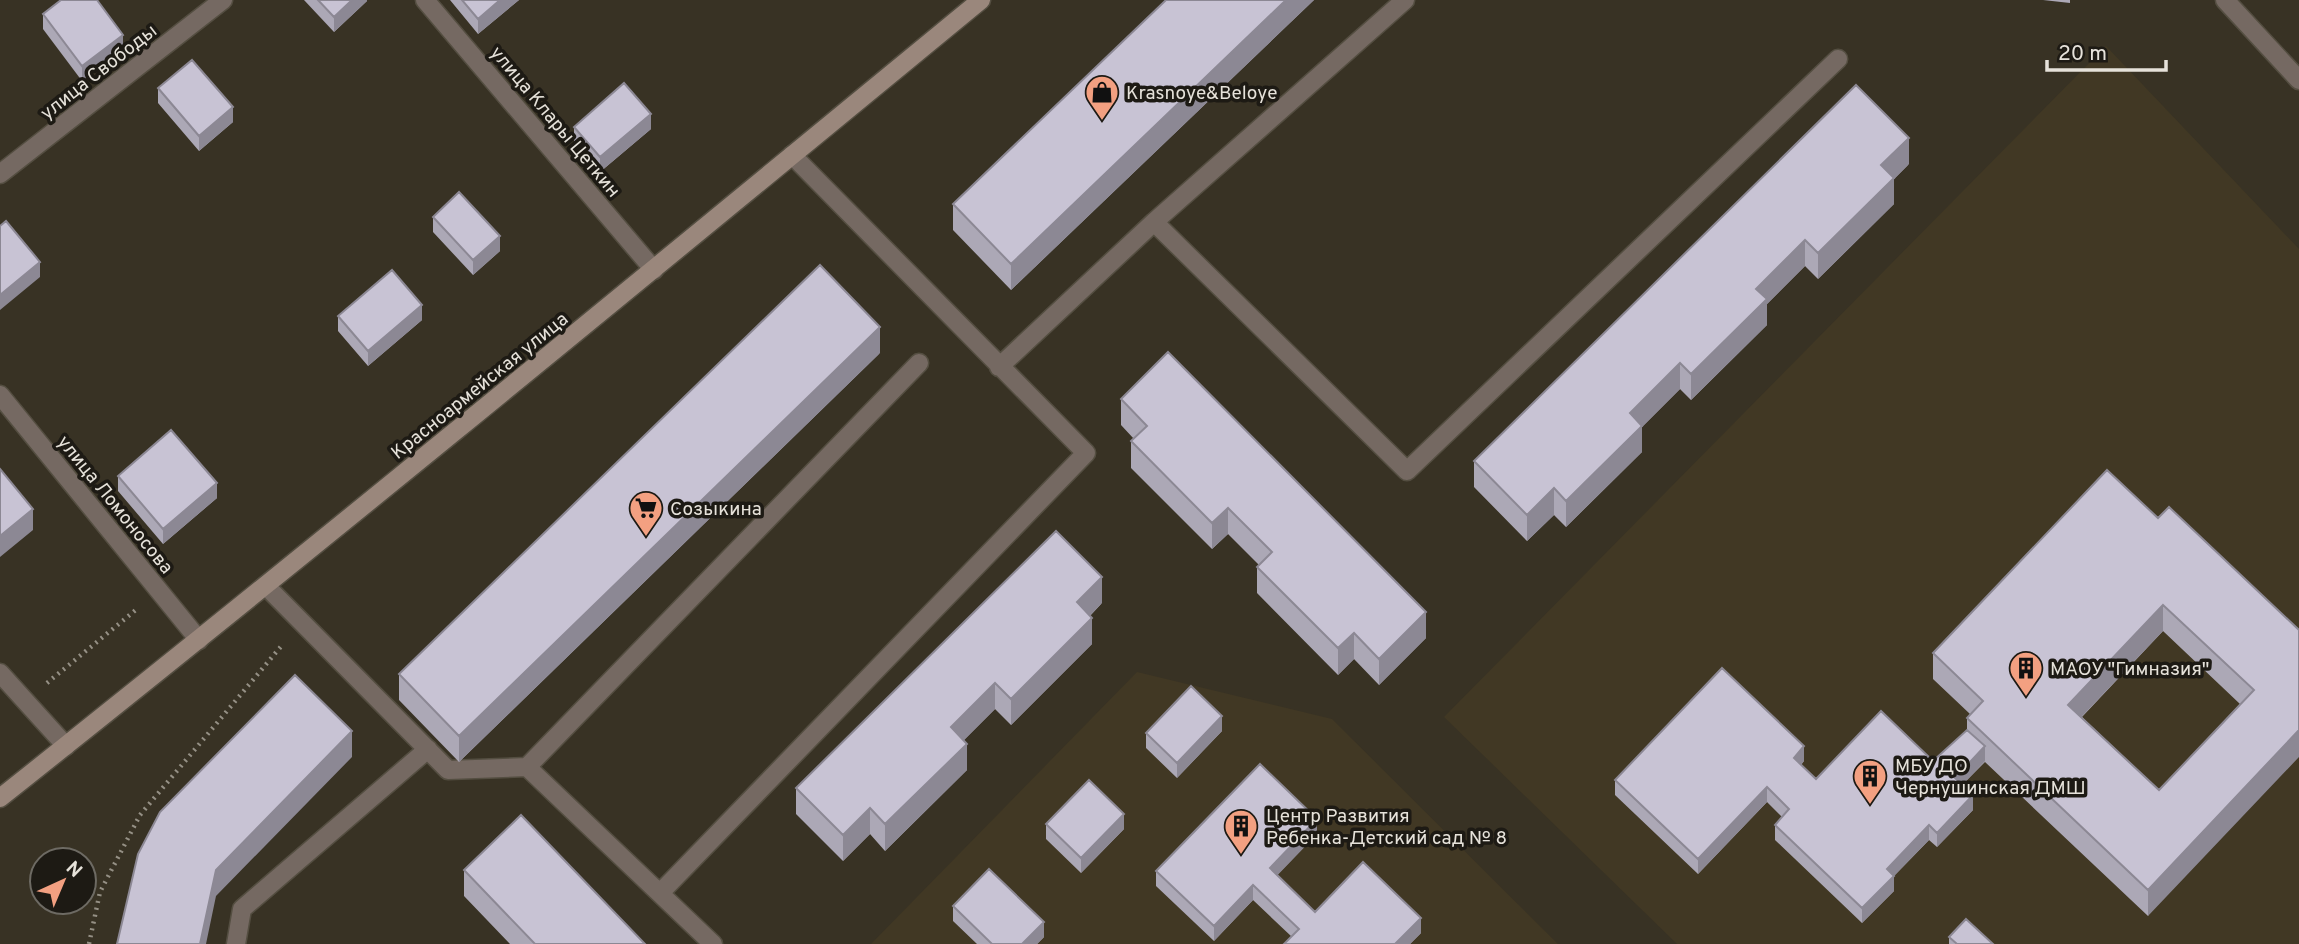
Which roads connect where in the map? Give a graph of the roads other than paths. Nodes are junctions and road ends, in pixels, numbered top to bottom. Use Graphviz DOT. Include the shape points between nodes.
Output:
graph roads {
  1 [pos="223,0"];
  2 [pos="425,0"];
  3 [pos="981,0"];
  4 [pos="1405,0"];
  5 [pos="2225,0"];
  6 [pos="1838,59"];
  7 [pos="2299,80"];
  8 [pos="792,155"];
  9 [pos="0,174"];
  10 [pos="1154,222"];
  11 [pos="654,270"];
  12 [pos="919,363"];
  13 [pos="999,367"];
  14 [pos="0,395"];
  15 [pos="266,586"];
  16 [pos="199,640"];
  17 [pos="0,673"];
  18 [pos="66,746"];
  19 [pos="428,750"];
  20 [pos="527,767"];
  21 [pos="0,798"];
  22 [pos="660,893"];
  23 [pos="236,944"];
  24 [pos="713,944"];
  1 -- 9 [label="street, улица Свободы"];
  2 -- 11 [label="street, улица Клары Цеткин"];
  3 -- 8 [label="street, Красноармейская улица"];
  4 -- 10 [label="street"];
  5 -- 7 [label="street"];
  6 -- 10 [label="street" via="1407,471"];
  8 -- 11 [label="street, Красноармейская улица"];
  8 -- 13 [label="street"];
  10 -- 13 [label="street"];
  11 -- 15 [label="street, Красноармейская улица"];
  12 -- 20 [label="street"];
  13 -- 22 [label="street" via="1086,453"];
  14 -- 16 [label="street, улица Ломоносова"];
  15 -- 16 [label="street, Красноармейская улица"];
  15 -- 19 [label="street"];
  16 -- 18 [label="street, Красноармейская улица"];
  17 -- 18 [label="street"];
  18 -- 21 [label="street, Красноармейская улица"];
  19 -- 20 [label="street" via="448,770"];
  19 -- 23 [label="street" via="242,909"];
  20 -- 22 [label="street"];
  22 -- 24 [label="street"];
}
